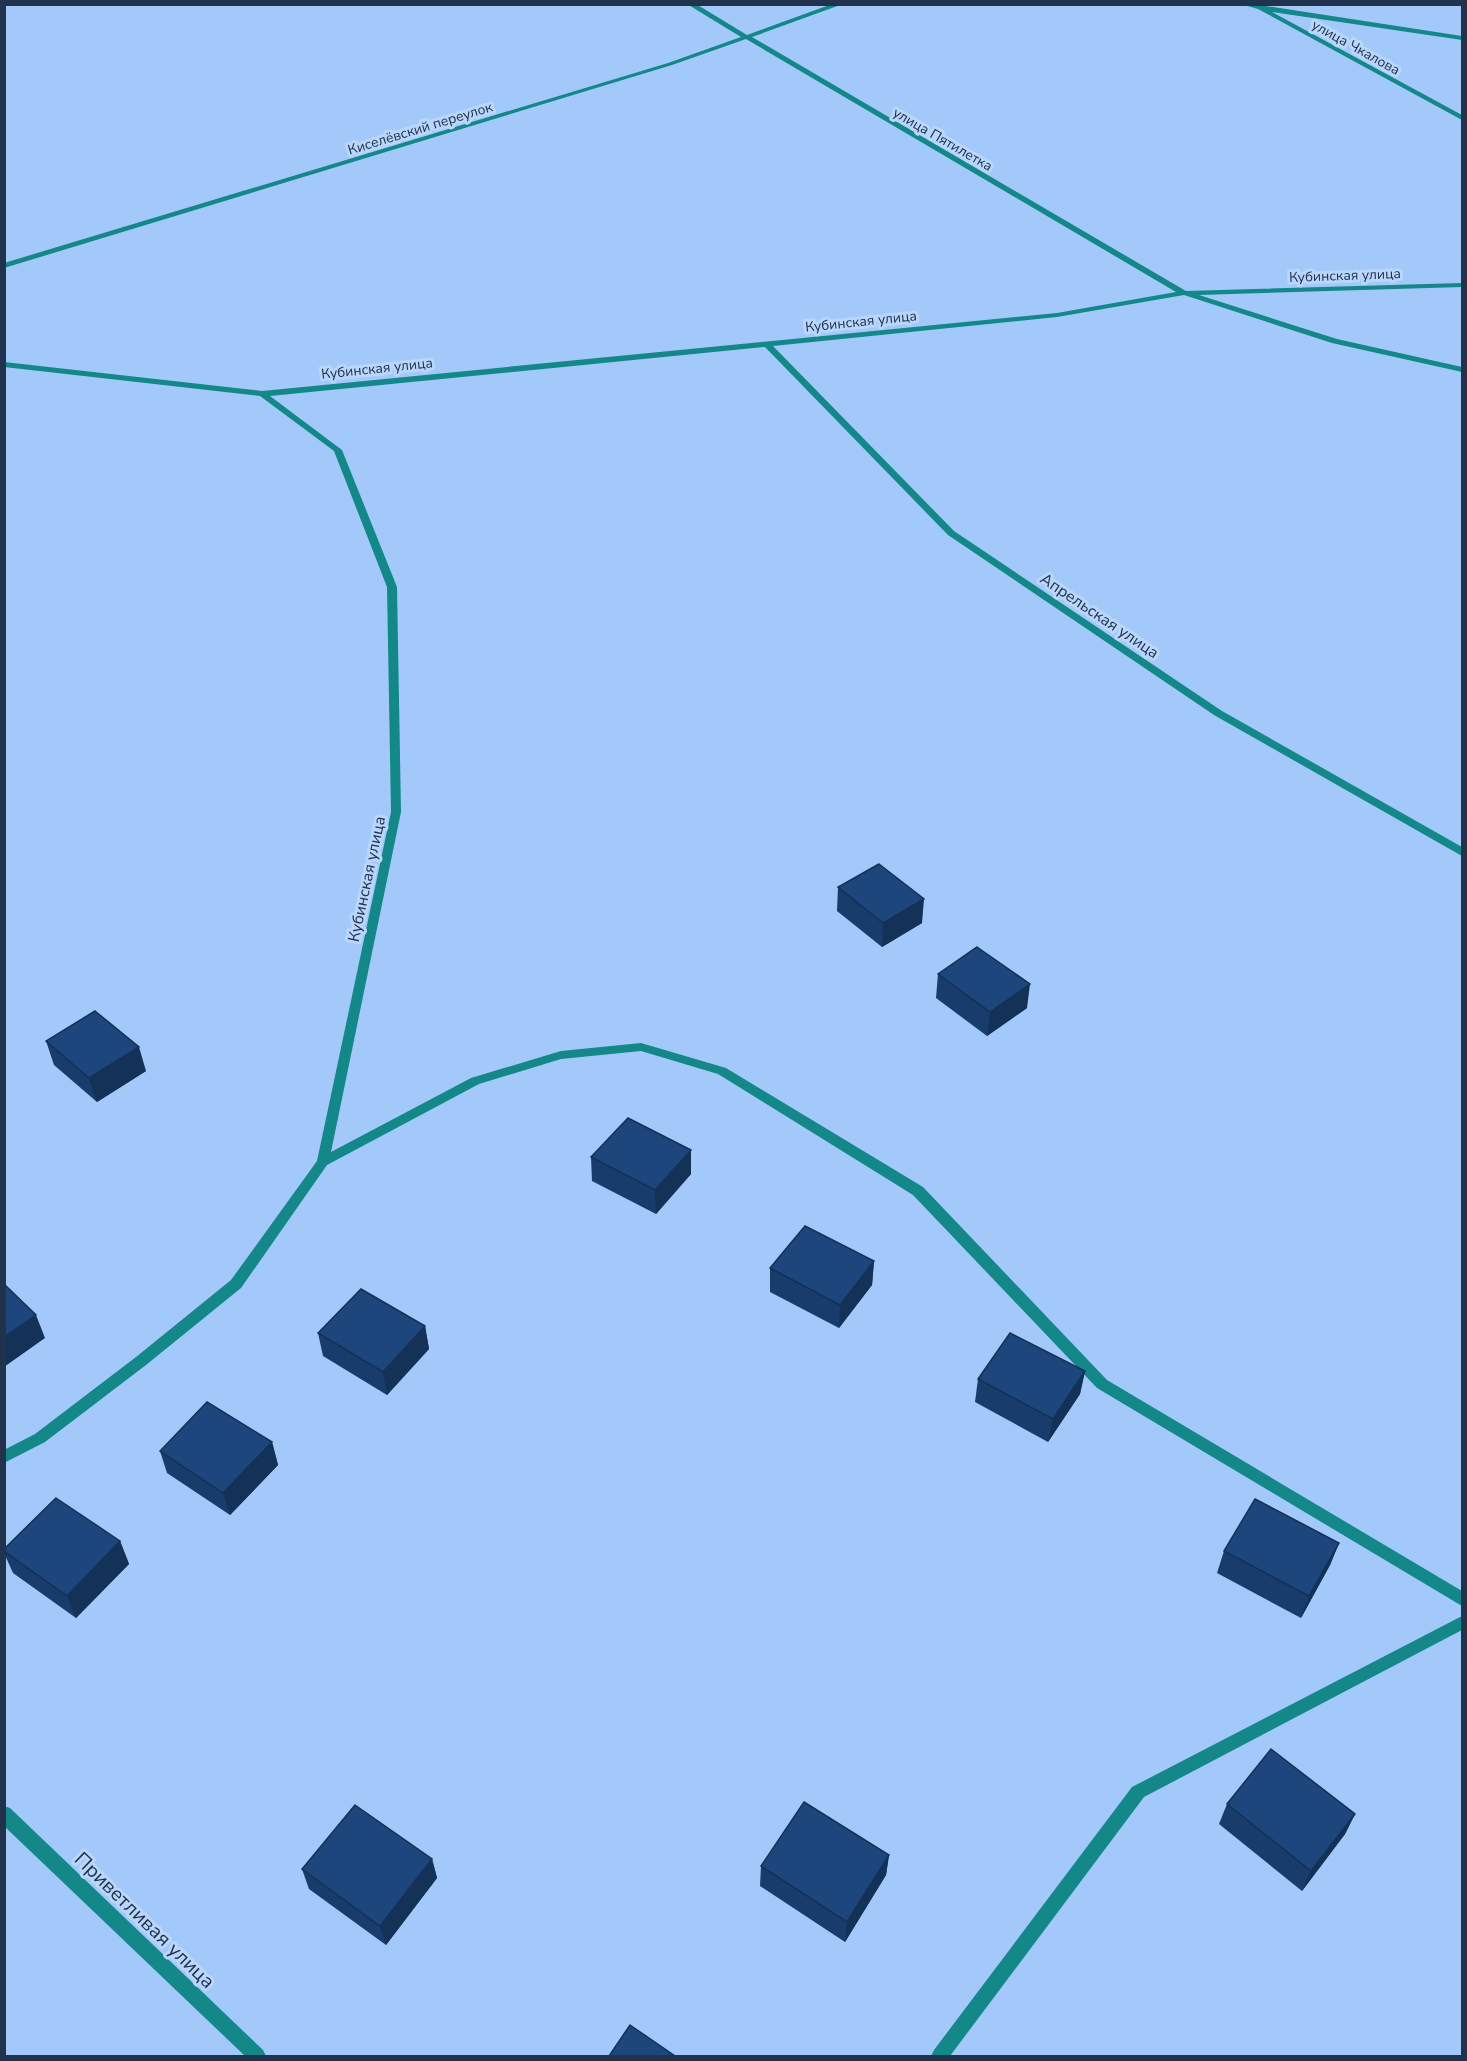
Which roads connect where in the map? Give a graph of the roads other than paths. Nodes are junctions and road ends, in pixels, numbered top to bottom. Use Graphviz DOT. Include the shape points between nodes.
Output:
graph roads {
  1 [pos="690,4"];
  2 [pos="840,4"];
  3 [pos="1243,4"];
  4 [pos="1260,8"];
  5 [pos="745,38"];
  6 [pos="1462,38"];
  7 [pos="1462,118"];
  8 [pos="4,267"];
  9 [pos="1462,285"];
  10 [pos="1184,293"];
  11 [pos="767,344"];
  12 [pos="4,364"];
  13 [pos="1462,369"];
  14 [pos="262,394"];
  15 [pos="1462,852"];
  16 [pos="323,1162"];
  17 [pos="4,1457"];
  18 [pos="1462,1599"];
  19 [pos="1462,1623"];
  20 [pos="4,1814"];
  21 [pos="257,2056"];
  22 [pos="940,2056"];
  1 -- 5 [label="street, улица Пятилетка"];
  2 -- 5 [label="street, Киселёвский переулок"];
  3 -- 4 [label="street"];
  4 -- 6 [label="street, улица Чкалова"];
  4 -- 7 [label="street, улица Чкалова"];
  5 -- 8 [label="street, Киселёвский переулок"];
  5 -- 10 [label="street, улица Пятилетка"];
  9 -- 10 [label="street, Кубинская улица"];
  10 -- 11 [label="street, Кубинская улица" via="1057,315"];
  10 -- 13 [label="street" via="1335,341"];
  11 -- 14 [label="street, Кубинская улица"];
  11 -- 15 [label="street, Апрельская улица" via="951,533 1218,713"];
  12 -- 14 [label="street, Кубинская улица"];
  14 -- 16 [label="street, Кубинская улица" via="338,450 392,587 396,812"];
  16 -- 17 [label="street" via="236,1284 40,1438"];
  16 -- 18 [label="street" via="475,1081 561,1055 641,1047 722,1071 918,1191 1102,1384"];
  19 -- 22 [label="street" via="1137,1792"];
  20 -- 21 [label="street, Приветливая улица"];
}
